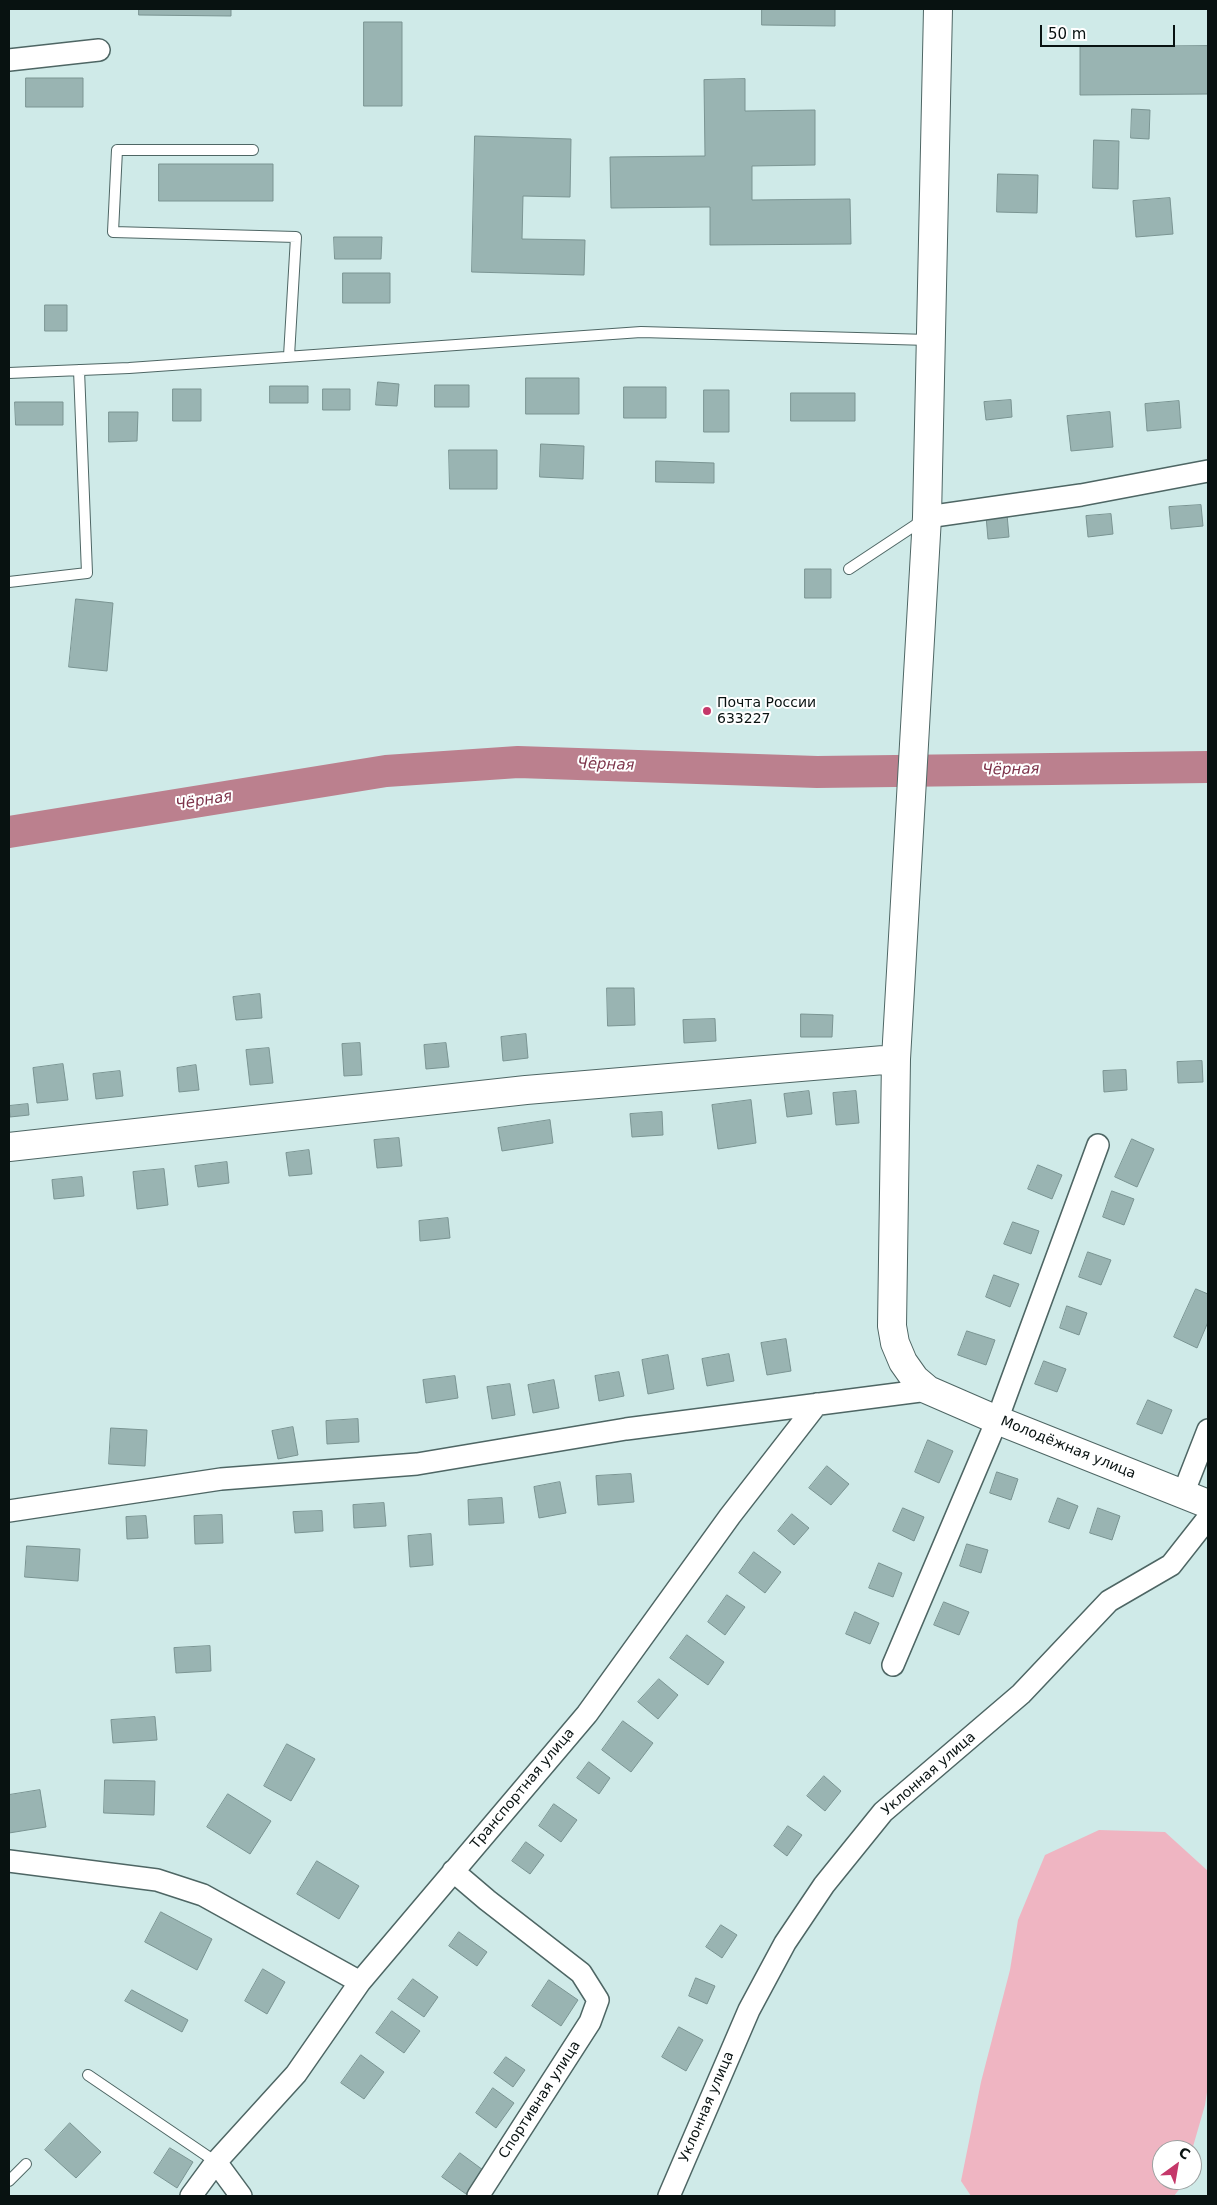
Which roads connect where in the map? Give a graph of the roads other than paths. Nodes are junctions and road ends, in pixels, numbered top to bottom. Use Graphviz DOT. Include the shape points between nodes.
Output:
graph roads {
  1 [pos="938,9"];
  2 [pos="99,50"];
  3 [pos="9,60"];
  4 [pos="253,150"];
  5 [pos="931,340"];
  6 [pos="289,356"];
  7 [pos="79,370"];
  8 [pos="9,373"];
  9 [pos="1208,471"];
  10 [pos="927,517"];
  11 [pos="849,569"];
  12 [pos="9,582"];
  13 [pos="896,1059"];
  14 [pos="1098,1145"];
  15 [pos="9,1146"];
  16 [pos="928,1390"];
  17 [pos="817,1404"];
  18 [pos="997,1420"];
  19 [pos="1208,1430"];
  20 [pos="1183,1494"];
  21 [pos="1208,1504"];
  22 [pos="9,1511"];
  23 [pos="1208,1518"];
  24 [pos="893,1665"];
  25 [pos="9,1861"];
  26 [pos="454,1871"];
  27 [pos="360,1982"];
  28 [pos="88,2074"];
  29 [pos="216,2162"];
  30 [pos="26,2164"];
  31 [pos="9,2181"];
  32 [pos="191,2196"];
  33 [pos="241,2196"];
  34 [pos="478,2196"];
  35 [pos="670,2196"];
  1 -- 5 [label="street"];
  2 -- 3 [label="street"];
  4 -- 6 [label="lane" via="117,150 113,232 296,237"];
  5 -- 6 [label="lane" via="641,332"];
  5 -- 10 [label="street"];
  6 -- 7 [label="lane"];
  7 -- 8 [label="lane"];
  7 -- 12 [label="lane" via="87,572"];
  9 -- 10 [label="street" via="1081,495"];
  10 -- 11 [label="lane"];
  10 -- 13 [label="street"];
  13 -- 15 [label="street" via="526,1090"];
  13 -- 16 [label="street" via="892,1326 903,1362"];
  14 -- 18 [label="street"];
  16 -- 17 [label="street"];
  16 -- 18 [label="street, Молодёжная улица"];
  17 -- 22 [label="street" via="626,1429 417,1464 221,1479"];
  17 -- 26 [label="street, Транспортная улица" via="730,1516 587,1714"];
  18 -- 20 [label="street, Молодёжная улица"];
  18 -- 24 [label="street"];
  19 -- 20 [label="street"];
  20 -- 21 [label="street, Молодёжная улица"];
  23 -- 35 [label="street, Уклонная улица" via="1171,1565 1109,1601 1021,1694 883,1812 824,1885 785,1944 749,2010"];
  25 -- 27 [label="street" via="157,1880 184,1889 203,1896"];
  26 -- 27 [label="street, Транспортная улица"];
  26 -- 34 [label="street, Спортивная улица" via="581,1973 598,2000 590,2022"];
  27 -- 29 [label="street, Транспортная улица" via="296,2074"];
  28 -- 29 [label="lane"];
  29 -- 32 [label="street, Транспортная улица"];
  29 -- 33 [label="street"];
  30 -- 31 [label="lane"];
}
